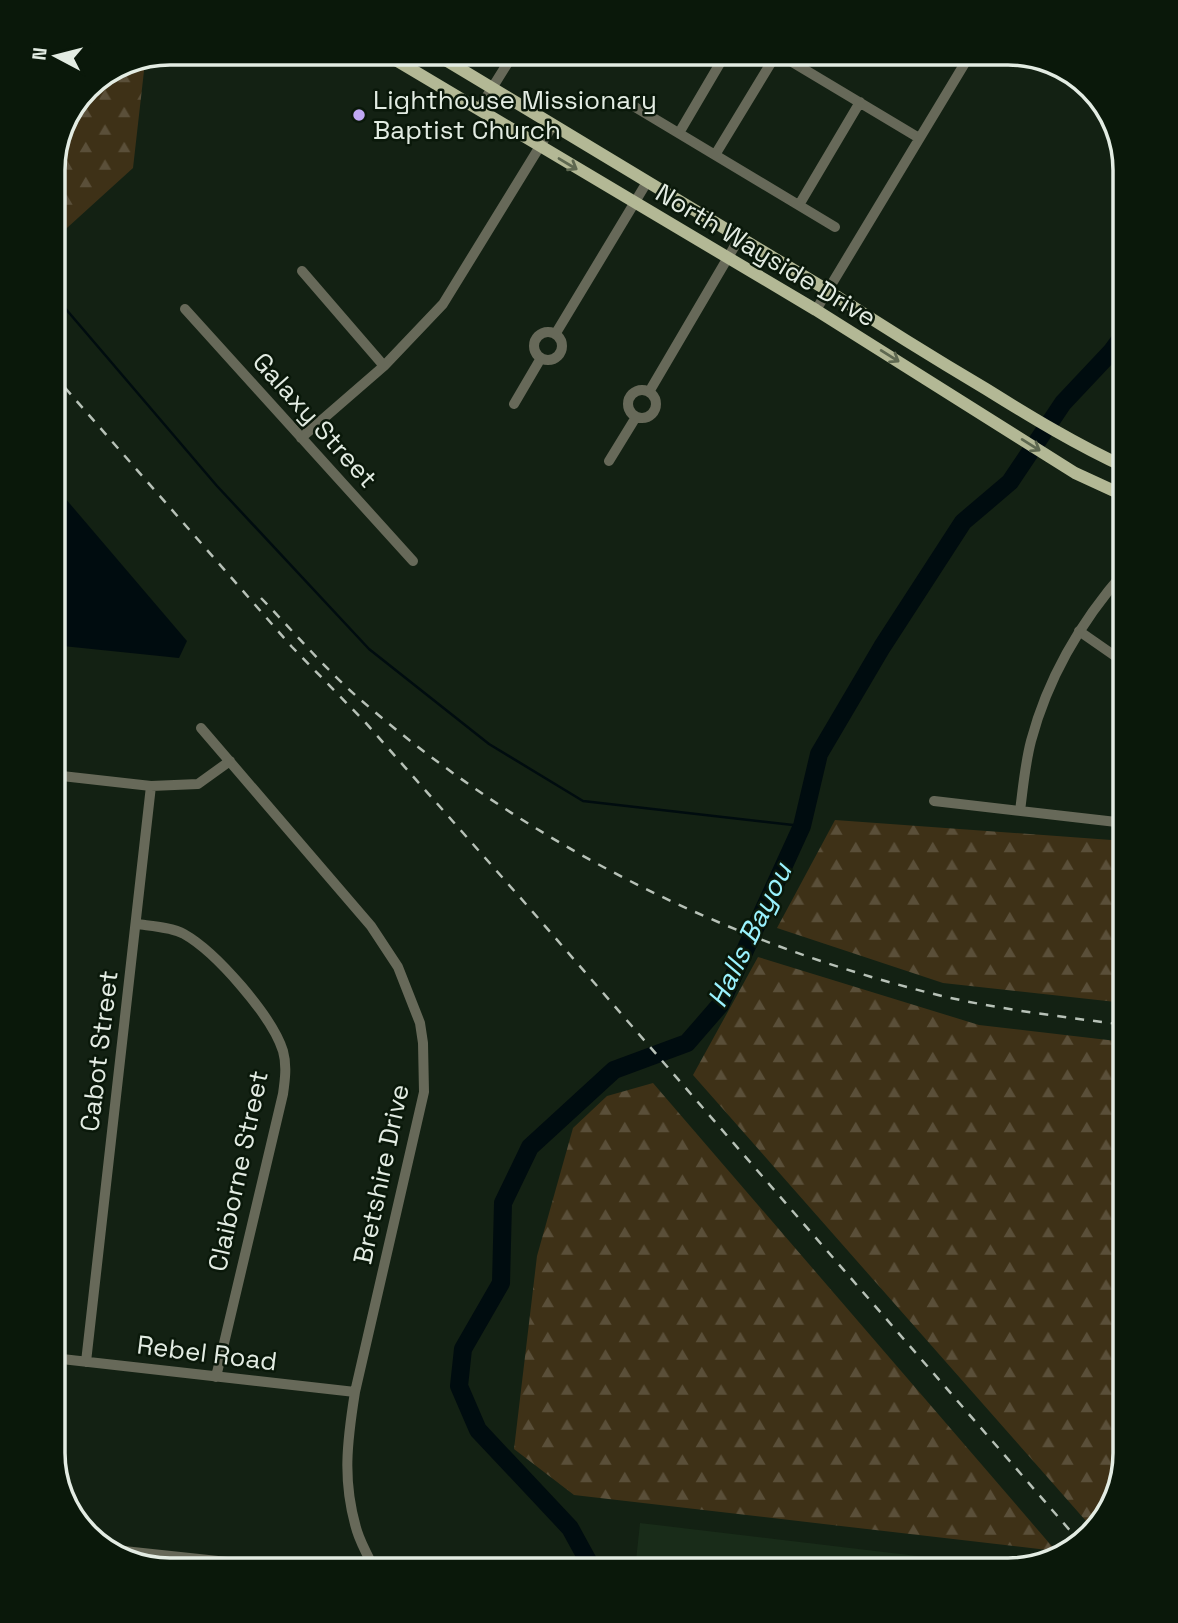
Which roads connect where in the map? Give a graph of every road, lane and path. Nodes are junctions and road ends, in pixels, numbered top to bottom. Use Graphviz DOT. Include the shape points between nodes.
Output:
graph roads {
  1 [pos="406,65"];
  2 [pos="454,65"];
  3 [pos="507,65"];
  4 [pos="719,65"];
  5 [pos="770,65"];
  6 [pos="797,65"];
  7 [pos="964,65"];
  8 [pos="492,89"];
  9 [pos="625,101"];
  10 [pos="860,102"];
  11 [pos="480,108"];
  12 [pos="553,125"];
  13 [pos="679,133"];
  14 [pos="919,138"];
  15 [pos="539,146"];
  16 [pos="715,155"];
  17 [pos="647,181"];
  18 [pos="633,203"];
  19 [pos="799,205"];
  20 [pos="835,227"];
  21 [pos="740,237"];
  22 [pos="727,258"];
  23 [pos="302,271"];
  24 [pos="827,290"];
  25 [pos="185,309"];
  26 [pos="816,310"];
  27 [pos="556,334"];
  28 [pos="541,358"];
  29 [pos="384,366"];
  30 [pos="649,392"];
  31 [pos="514,404"];
  32 [pos="636,417"];
  33 [pos="301,438"];
  34 [pos="609,461"];
  35 [pos="1113,462"];
  36 [pos="1113,490"];
  37 [pos="412,561"];
  38 [pos="1113,585"];
  39 [pos="1079,631"];
  40 [pos="1113,655"];
  41 [pos="201,728"];
  42 [pos="230,761"];
  43 [pos="65,776"];
  44 [pos="151,786"];
  45 [pos="934,801"];
  46 [pos="1020,811"];
  47 [pos="1113,822"];
  48 [pos="137,924"];
  49 [pos="65,1360"];
  50 [pos="86,1362"];
  51 [pos="216,1377"];
  52 [pos="355,1392"];
  53 [pos="139,1554"];
  54 [pos="174,1558"];
  55 [pos="369,1558"];
  1 -- 11 [label="main road, North Wayside Drive"];
  2 -- 8 [label="main road, North Wayside Drive"];
  3 -- 8 [label="street"];
  4 -- 13 [label="street"];
  5 -- 16 [label="street"];
  6 -- 10 [label="street"];
  7 -- 14 [label="street"];
  8 -- 11 [label="street"];
  8 -- 12 [label="main road, North Wayside Drive"];
  9 -- 13 [label="street"];
  10 -- 14 [label="street"];
  10 -- 19 [label="street"];
  11 -- 15 [label="main road, North Wayside Drive"];
  12 -- 15 [label="street"];
  12 -- 17 [label="main road, North Wayside Drive"];
  13 -- 16 [label="street"];
  14 -- 24 [label="street"];
  15 -- 18 [label="main road, North Wayside Drive, one-way"];
  15 -- 29 [label="street" via="443,304"];
  16 -- 19 [label="street"];
  17 -- 18 [label="street"];
  17 -- 21 [label="main road, North Wayside Drive"];
  18 -- 22 [label="main road, North Wayside Drive"];
  18 -- 27 [label="street"];
  19 -- 20 [label="street"];
  21 -- 22 [label="street"];
  21 -- 24 [label="main road, North Wayside Drive"];
  22 -- 26 [label="main road, North Wayside Drive"];
  22 -- 30 [label="street"];
  23 -- 29 [label="street"];
  24 -- 26 [label="street"];
  24 -- 35 [label="main road, North Wayside Drive"];
  25 -- 33 [label="street, Galaxy Street"];
  26 -- 36 [label="main road, North Wayside Drive, one-way" via="1075,473"];
  27 -- 28 [label="street" via="562,340 561,354 554,359"];
  27 -- 28 [label="street" via="547,331 536,338 534,347"];
  28 -- 31 [label="street"];
  29 -- 33 [label="street"];
  30 -- 32 [label="street" via="656,408 648,417"];
  30 -- 32 [label="street" via="632,395 628,407"];
  32 -- 34 [label="street"];
  33 -- 37 [label="street, Galaxy Street"];
  38 -- 39 [label="street"];
  39 -- 40 [label="street"];
  39 -- 46 [label="street" via="1050,686 1031,741"];
  41 -- 42 [label="street, Bretshire Drive"];
  42 -- 44 [label="street" via="198,784"];
  42 -- 52 [label="street, Bretshire Drive" via="372,926 398,967 420,1023 424,1092"];
  43 -- 44 [label="street"];
  44 -- 48 [label="street, Cabot Street"];
  45 -- 46 [label="street"];
  46 -- 47 [label="street"];
  48 -- 50 [label="street, Cabot Street"];
  48 -- 51 [label="street, Claiborne Street" via="182,932 213,956 270,1021 284,1055 283,1094"];
  49 -- 50 [label="street, Rebel Road"];
  50 -- 51 [label="street, Rebel Road"];
  51 -- 52 [label="street, Rebel Road"];
  52 -- 55 [label="street, Bretshire Drive" via="346,1443 346,1481 357,1532"];
  53 -- 54 [label="street"];
}
